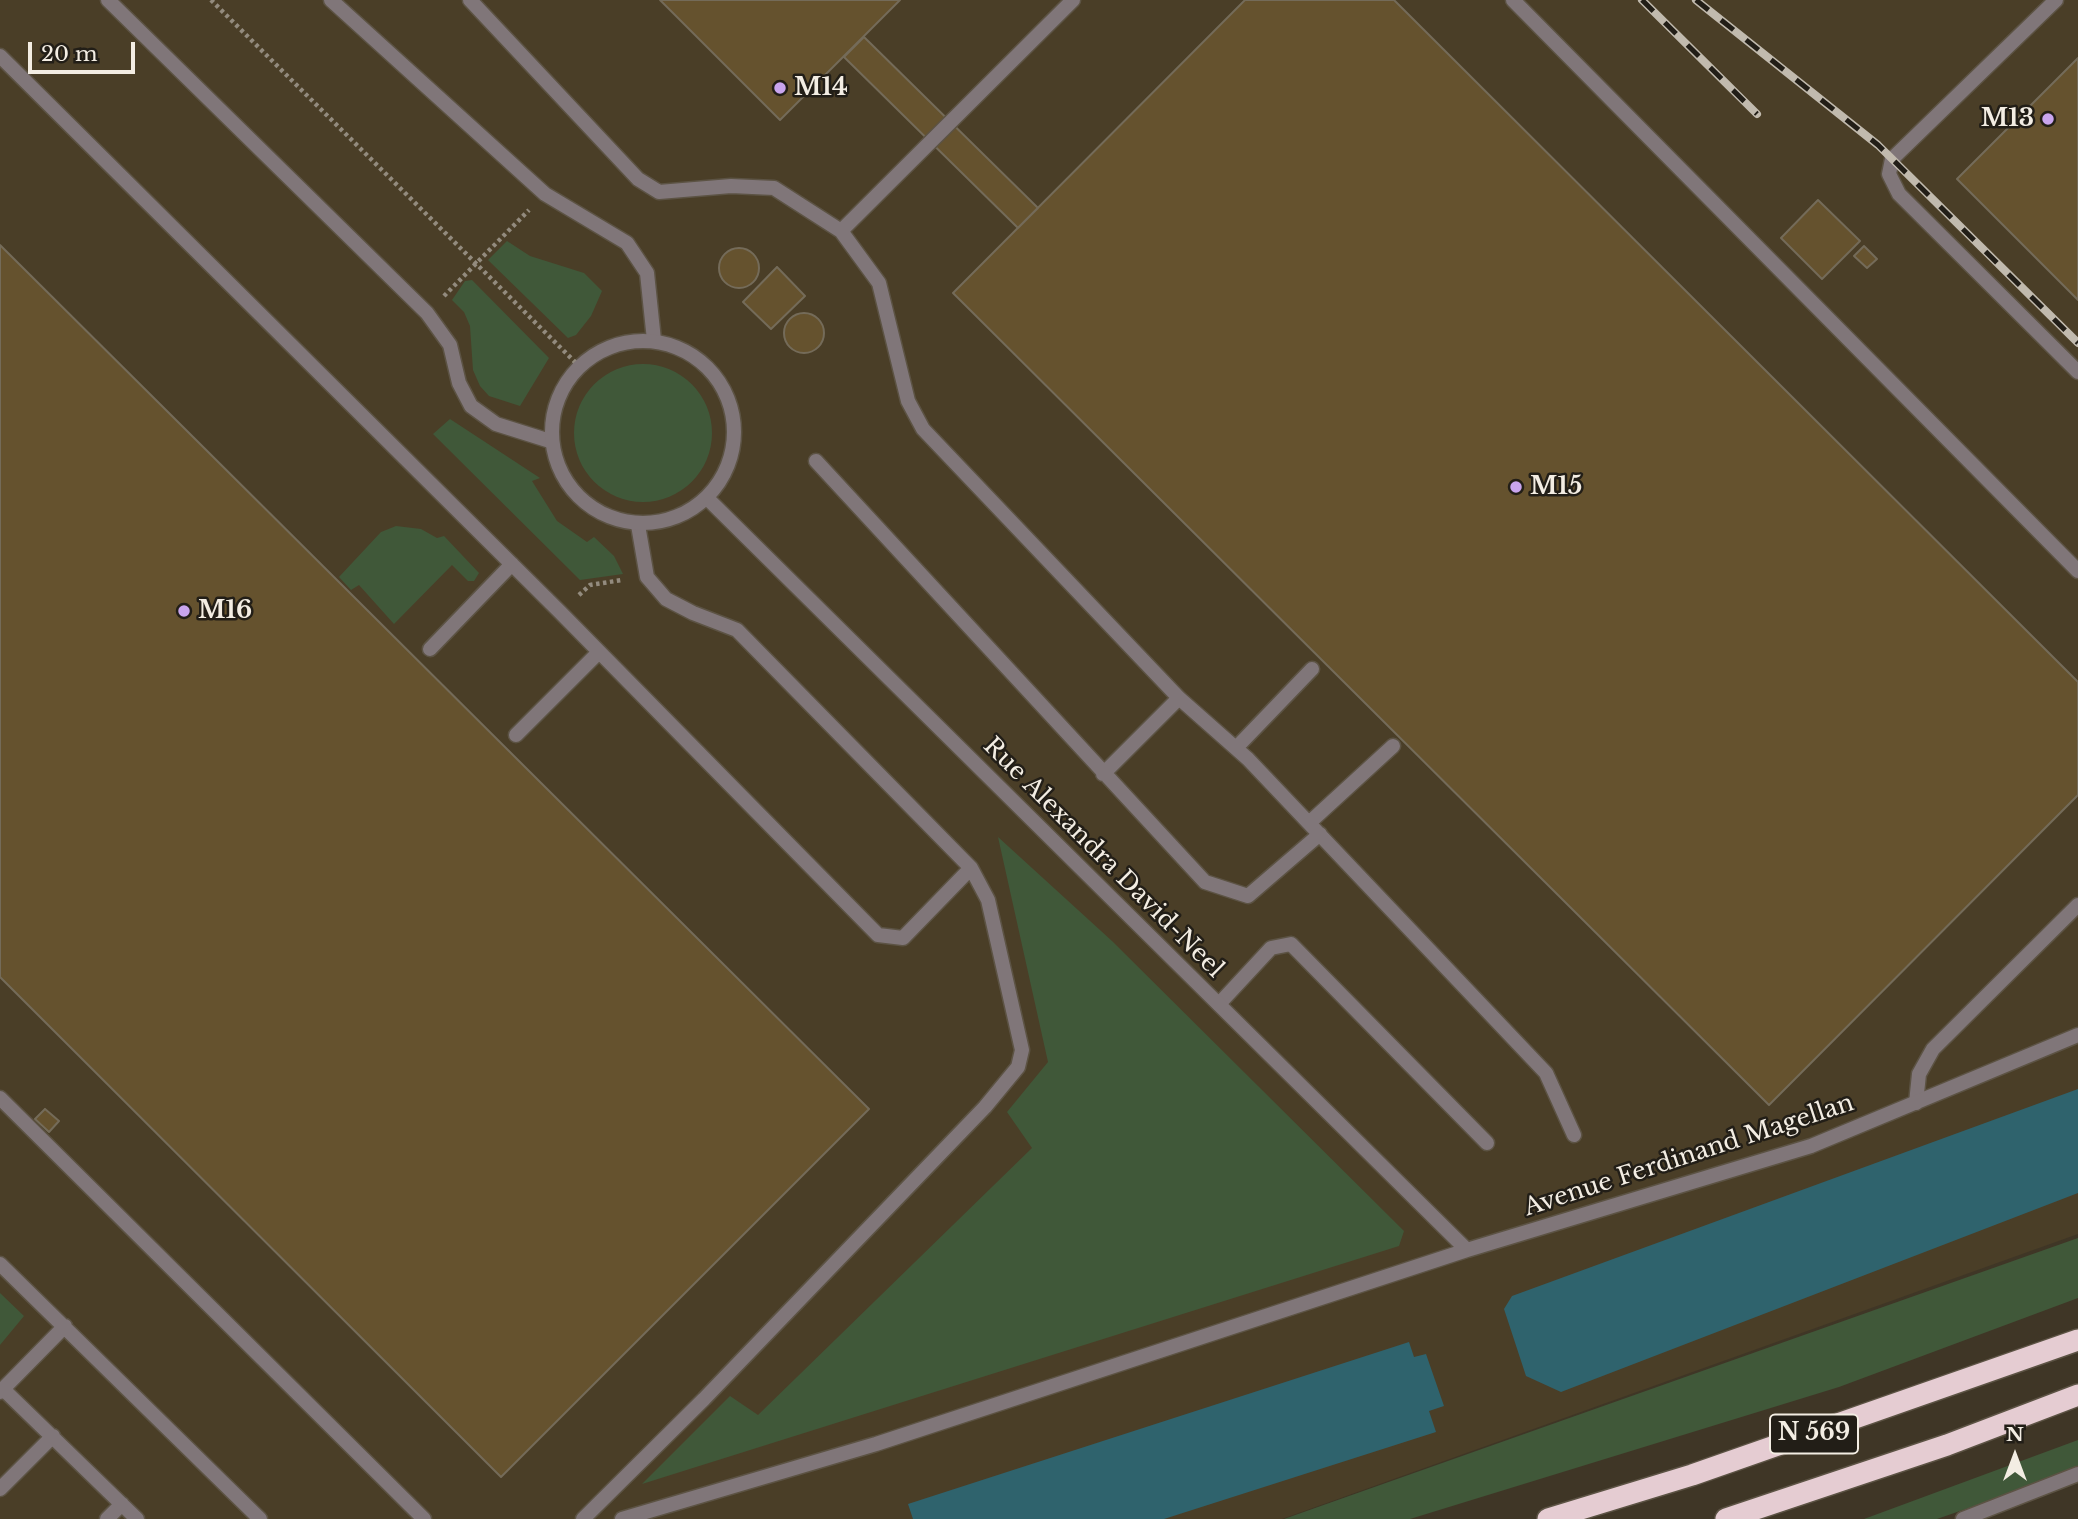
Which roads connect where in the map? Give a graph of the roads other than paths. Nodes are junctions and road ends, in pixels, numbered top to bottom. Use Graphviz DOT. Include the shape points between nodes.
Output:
graph roads {
  1 [pos="108,0"];
  2 [pos="331,0"];
  3 [pos="470,0"];
  4 [pos="1073,0"];
  5 [pos="1513,0"];
  6 [pos="2056,0"];
  7 [pos="0,56"];
  8 [pos="841,231"];
  9 [pos="654,340"];
  10 [pos="2078,372"];
  11 [pos="550,441"];
  12 [pos="816,461"];
  13 [pos="708,498"];
  14 [pos="638,525"];
  15 [pos="513,564"];
  16 [pos="2078,571"];
  17 [pos="430,649"];
  18 [pos="600,652"];
  19 [pos="1312,669"];
  20 [pos="1179,698"];
  21 [pos="516,735"];
  22 [pos="1392,746"];
  23 [pos="1236,748"];
  24 [pos="1103,774"];
  25 [pos="1309,823"];
  26 [pos="1320,834"];
  27 [pos="971,867"];
  28 [pos="2078,905"];
  29 [pos="1219,1004"];
  30 [pos="2078,1035"];
  31 [pos="0,1097"];
  32 [pos="1916,1103"];
  33 [pos="1574,1135"];
  34 [pos="1487,1143"];
  35 [pos="1467,1250"];
  36 [pos="0,1264"];
  37 [pos="65,1326"];
  38 [pos="2078,1340"];
  39 [pos="1,1391"];
  40 [pos="2078,1395"];
  41 [pos="53,1436"];
  42 [pos="2078,1474"];
  43 [pos="0,1489"];
  44 [pos="122,1504"];
  45 [pos="1993,1513"];
  46 [pos="107,1519"];
  47 [pos="137,1519"];
  48 [pos="260,1519"];
  49 [pos="424,1519"];
  50 [pos="583,1519"];
  51 [pos="622,1519"];
  52 [pos="1548,1519"];
  53 [pos="1726,1519"];
  54 [pos="1963,1519"];
  1 -- 11 [label="street" via="427,313 450,345 459,383 471,406 496,424"];
  2 -- 9 [label="street" via="545,194 627,243 647,273"];
  3 -- 8 [label="street" via="638,179 659,192 774,188"];
  4 -- 8 [label="street"];
  5 -- 16 [label="street"];
  6 -- 10 [label="street" via="1892,159 1889,174 1899,194"];
  7 -- 15 [label="street"];
  8 -- 20 [label="street" via="879,283 908,401 923,429"];
  9 -- 11 [label="street" via="613,344 578,365 555,400"];
  9 -- 13 [label="street" via="693,354 722,383 735,417 730,464"];
  11 -- 14 [label="street" via="563,480 592,510"];
  12 -- 24 [label="street"];
  13 -- 14 [label="street" via="672,520"];
  13 -- 29 [label="street, Rue Alexandra David-Neel"];
  14 -- 27 [label="street" via="648,577 666,599 737,631"];
  15 -- 17 [label="street"];
  15 -- 18 [label="street"];
  18 -- 21 [label="street"];
  18 -- 27 [label="street" via="878,935 903,938"];
  19 -- 23 [label="street"];
  20 -- 23 [label="street"];
  20 -- 24 [label="street"];
  22 -- 25 [label="street"];
  23 -- 25 [label="street"];
  24 -- 26 [label="street" via="1205,882 1248,896"];
  25 -- 26 [label="street"];
  26 -- 33 [label="street" via="1545,1073"];
  27 -- 50 [label="street" via="988,900 997,938 1022,1050 1018,1067 985,1107 704,1399"];
  28 -- 32 [label="street" via="1933,1048 1919,1074"];
  29 -- 34 [label="street" via="1271,948 1292,944"];
  29 -- 35 [label="street, Rue Alexandra David-Neel"];
  30 -- 32 [label="street, Avenue Ferdinand Magellan"];
  31 -- 49 [label="street"];
  32 -- 35 [label="street, Avenue Ferdinand Magellan" via="1811,1146"];
  35 -- 51 [label="street, Avenue Ferdinand Magellan" via="876,1444"];
  36 -- 37 [label="street"];
  37 -- 39 [label="street"];
  37 -- 48 [label="street"];
  38 -- 52 [label="highway, N 569" via="1692,1475"];
  39 -- 41 [label="street"];
  40 -- 53 [label="highway, N 569" via="1947,1445"];
  41 -- 43 [label="street"];
  41 -- 44 [label="street"];
  42 -- 45 [label="street"];
  44 -- 46 [label="street"];
  44 -- 47 [label="street"];
  45 -- 54 [label="street"];
}
